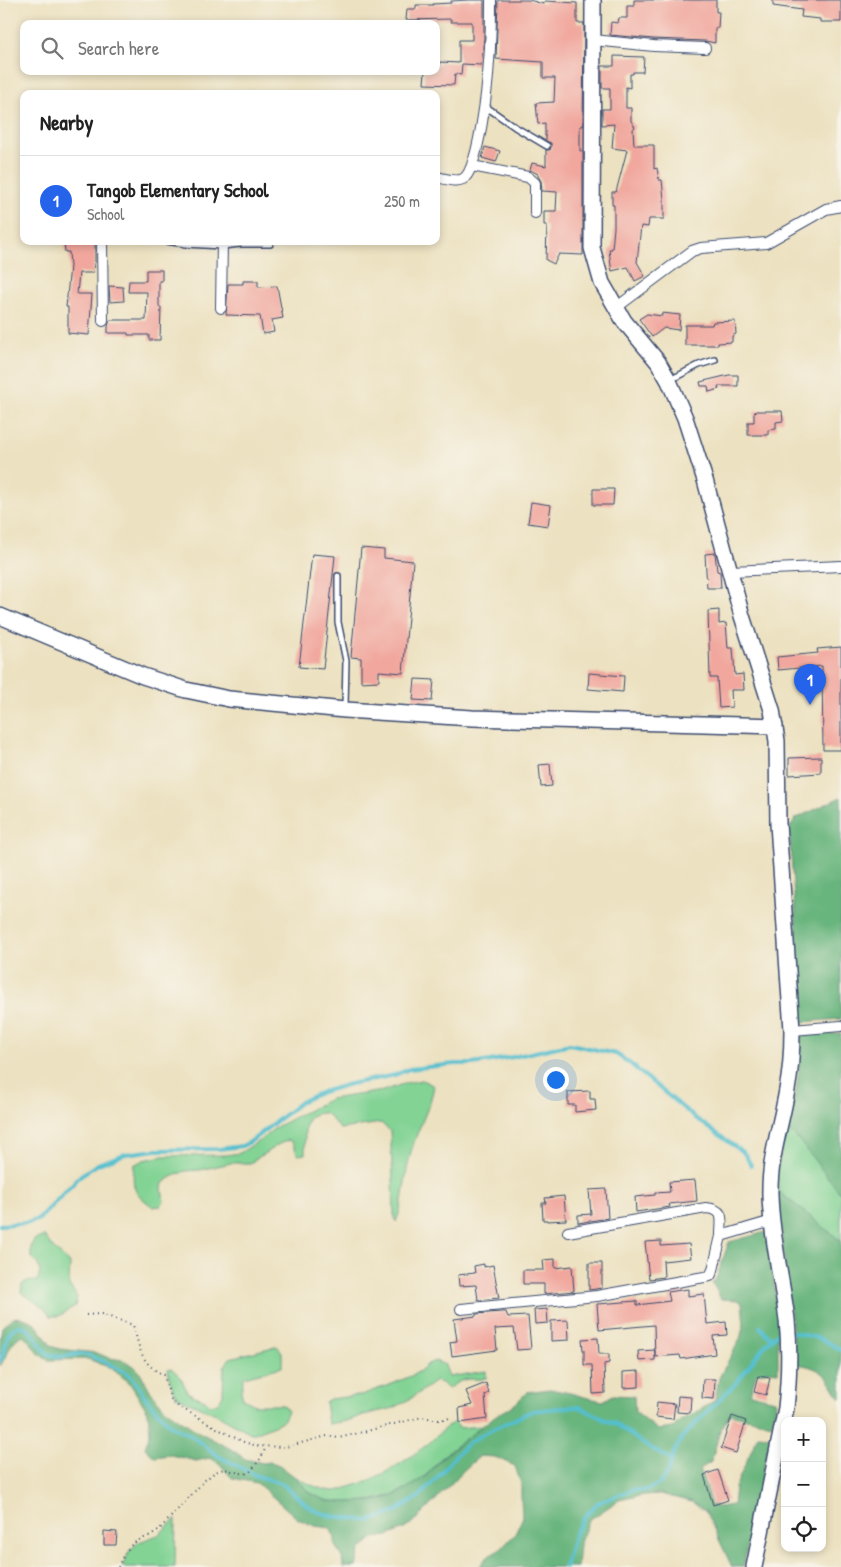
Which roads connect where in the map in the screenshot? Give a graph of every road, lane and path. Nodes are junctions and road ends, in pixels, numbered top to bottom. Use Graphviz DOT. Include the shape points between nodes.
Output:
graph roads {
  1 [pos="491,0"];
  2 [pos="593,0"];
  3 [pos="594,40"];
  4 [pos="705,48"];
  5 [pos="485,105"];
  6 [pos="547,146"];
  7 [pos="472,166"];
  8 [pos="440,178"];
  9 [pos="841,206"];
  10 [pos="535,213"];
  11 [pos="102,245"];
  12 [pos="222,245"];
  13 [pos="617,307"];
  14 [pos="221,308"];
  15 [pos="104,321"];
  16 [pos="715,360"];
  17 [pos="669,381"];
  18 [pos="841,566"];
  19 [pos="731,572"];
  20 [pos="338,576"];
  21 [pos="0,616"];
  22 [pos="345,710"];
  23 [pos="775,726"];
  24 [pos="841,1026"];
  25 [pos="792,1030"];
  26 [pos="772,1222"];
  27 [pos="568,1232"];
  28 [pos="721,1236"];
  29 [pos="461,1309"];
  30 [pos="86,1315"];
  31 [pos="450,1418"];
  32 [pos="266,1447"];
  33 [pos="118,1567"];
  34 [pos="754,1567"];
  1 -- 5 [label="street" via="490,62"];
  2 -- 3 [label="street"];
  3 -- 4 [label="street"];
  3 -- 13 [label="street" via="592,248 602,283"];
  5 -- 6 [label="lane"];
  5 -- 7 [label="street"];
  7 -- 8 [label="street" via="467,176 457,181"];
  7 -- 10 [label="street" via="528,176 534,182"];
  9 -- 13 [label="street" via="826,210 766,243 692,251"];
  11 -- 15 [label="street"];
  12 -- 14 [label="street"];
  13 -- 17 [label="street"];
  16 -- 17 [label="lane"];
  17 -- 19 [label="street" via="705,480"];
  18 -- 19 [label="street"];
  19 -- 23 [label="street"];
  20 -- 22 [label="lane" via="338,622 346,661"];
  21 -- 22 [label="street" via="143,676 186,690 229,699"];
  22 -- 23 [label="street" via="472,718"];
  23 -- 25 [label="street"];
  24 -- 25 [label="street"];
  25 -- 26 [label="street" via="787,1090 770,1175"];
  26 -- 28 [label="street"];
  26 -- 34 [label="street" via="787,1322 789,1386"];
  27 -- 28 [label="street" via="715,1208 721,1216"];
  28 -- 29 [label="street" via="710,1276 597,1296"];
  30 -- 32 [label="path" via="101,1314 134,1325 143,1359 164,1375 170,1397 178,1406 232,1437"];
  31 -- 32 [label="path" via="422,1417 339,1438 326,1436 286,1447"];
  32 -- 33 [label="path" via="250,1472 245,1474 224,1469 205,1480 158,1531 130,1546"];
}
